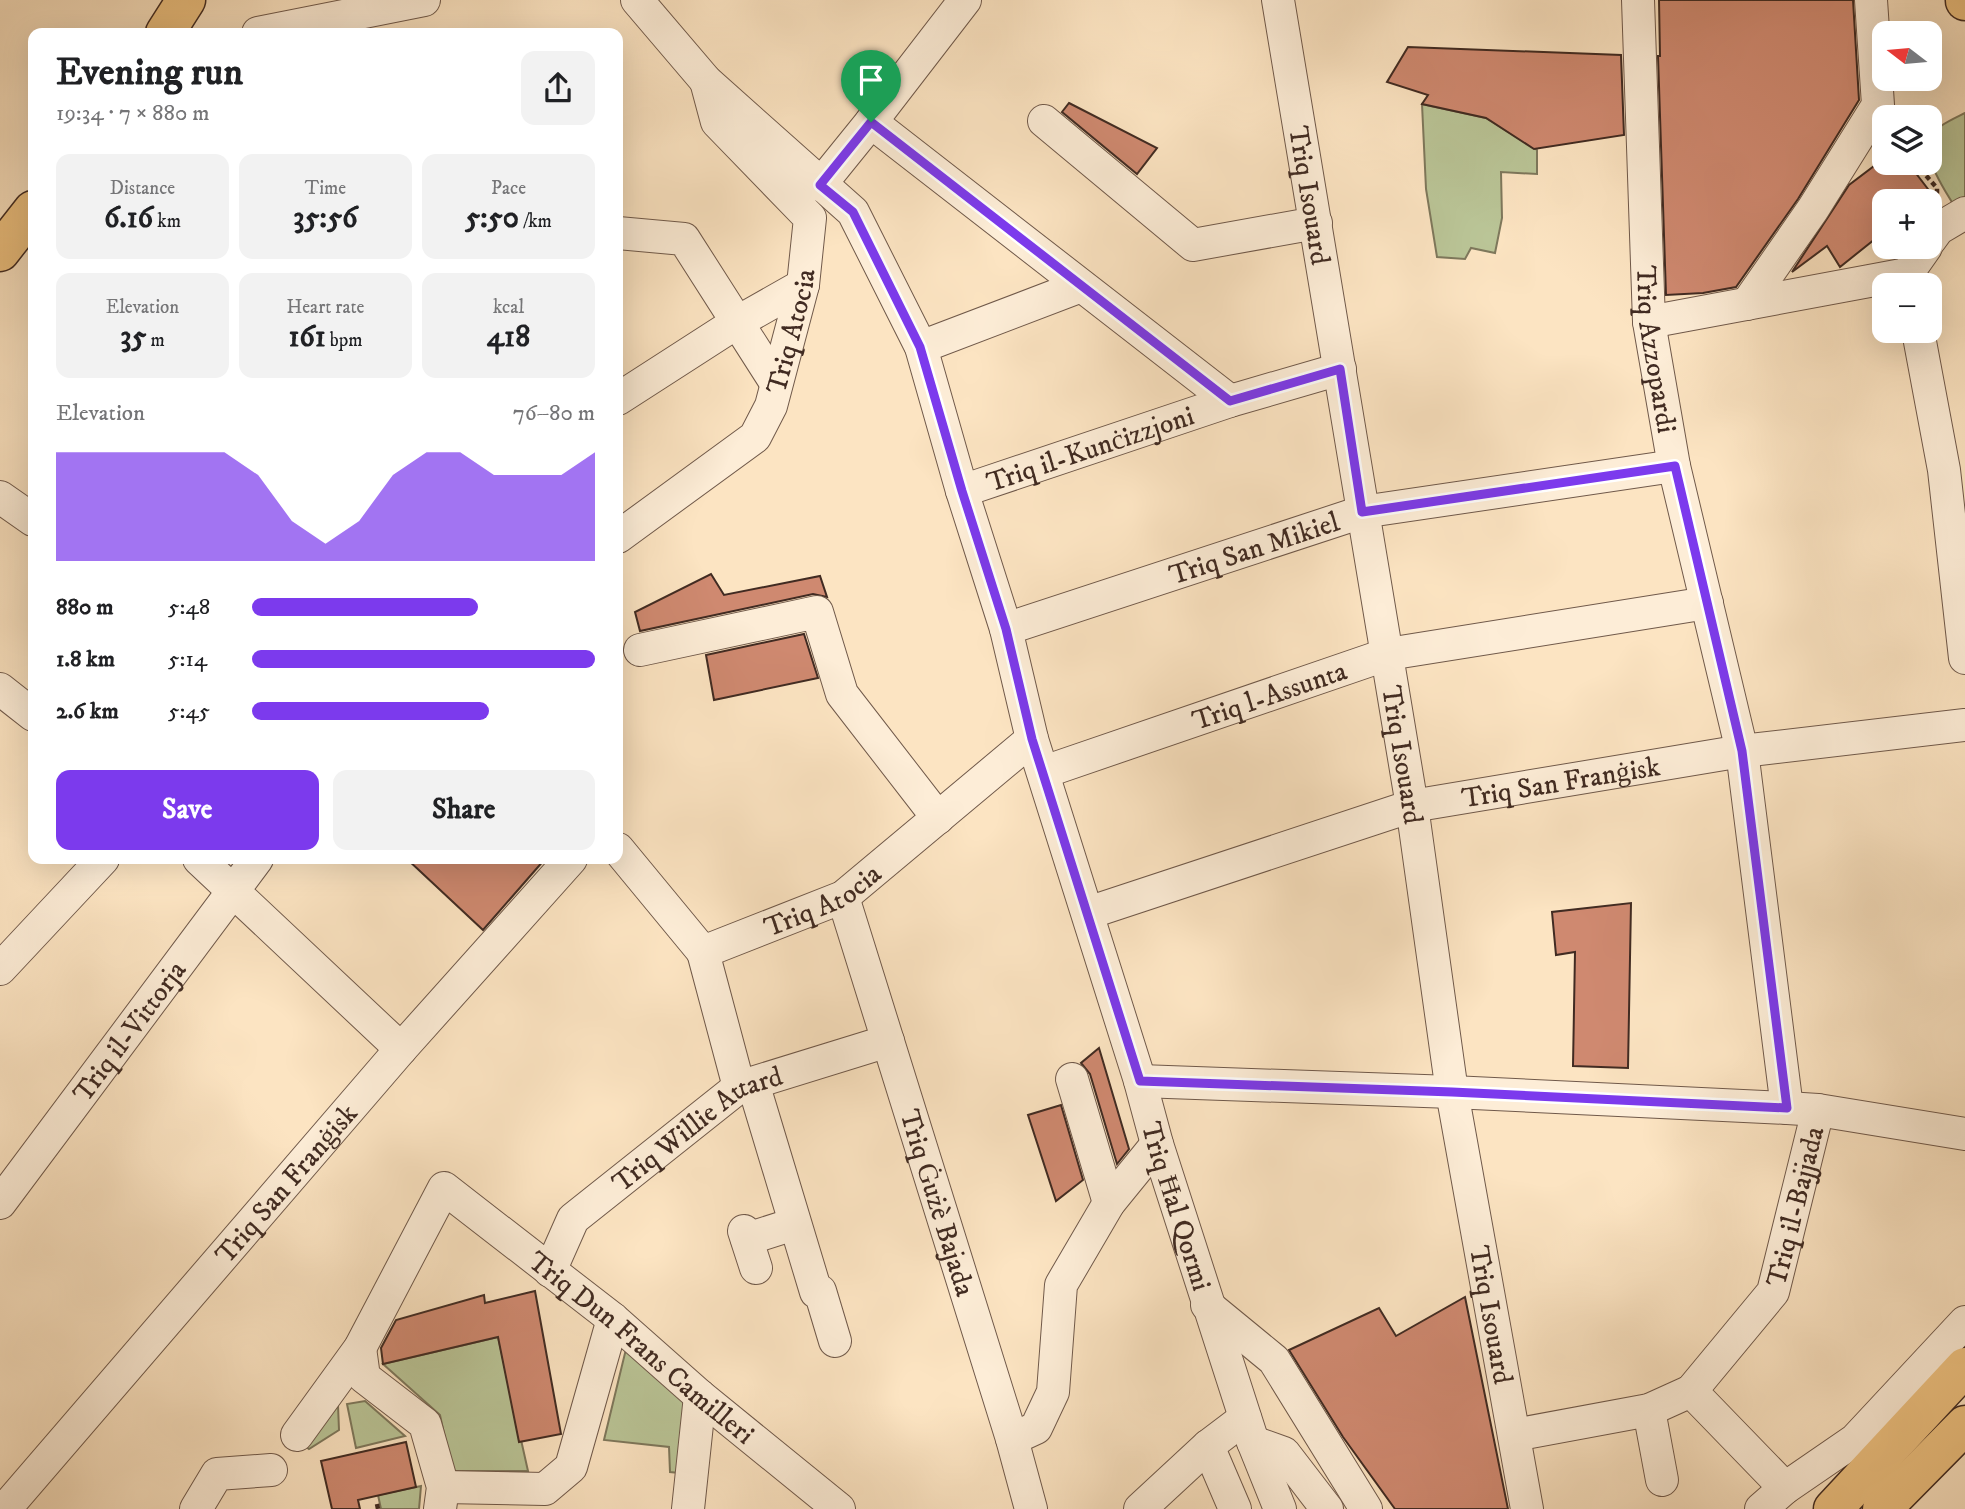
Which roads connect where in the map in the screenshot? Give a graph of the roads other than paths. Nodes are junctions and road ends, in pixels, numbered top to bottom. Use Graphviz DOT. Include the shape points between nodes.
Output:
graph roads {
  1 [pos="425,0"];
  2 [pos="638,0"];
  3 [pos="965,0"];
  4 [pos="1278,0"];
  5 [pos="1638,0"];
  6 [pos="1871,0"];
  7 [pos="283,28"];
  8 [pos="706,81"];
  9 [pos="1044,121"];
  10 [pos="871,122"];
  11 [pos="820,185"];
  12 [pos="1965,214"];
  13 [pos="28,216"];
  14 [pos="810,218"];
  15 [pos="1316,223"];
  16 [pos="1942,231"];
  17 [pos="623,233"];
  18 [pos="0,252"];
  19 [pos="803,285"];
  20 [pos="1872,285"];
  21 [pos="1081,286"];
  22 [pos="1746,304"];
  23 [pos="1648,322"];
  24 [pos="736,323"];
  25 [pos="1921,343"];
  26 [pos="920,347"];
  27 [pos="1340,369"];
  28 [pos="776,383"];
  29 [pos="623,396"];
  30 [pos="1230,401"];
  31 [pos="1675,466"];
  32 [pos="1955,469"];
  33 [pos="962,491"];
  34 [pos="0,497"];
  35 [pos="1362,512"];
  36 [pos="28,517"];
  37 [pos="623,533"];
  38 [pos="1707,603"];
  39 [pos="1006,629"];
  40 [pos="640,650"];
  41 [pos="1388,654"];
  42 [pos="1965,658"];
  43 [pos="1965,725"];
  44 [pos="1032,739"];
  45 [pos="1742,751"];
  46 [pos="1044,772"];
  47 [pos="1412,806"];
  48 [pos="938,818"];
  49 [pos="623,855"];
  50 [pos="98,864"];
  51 [pos="204,864"];
  52 [pos="253,864"];
  53 [pos="567,864"];
  54 [pos="233,891"];
  55 [pos="843,897"];
  56 [pos="1088,913"];
  57 [pos="703,952"];
  58 [pos="0,969"];
  59 [pos="888,1041"];
  60 [pos="401,1049"];
  61 [pos="1072,1079"];
  62 [pos="1140,1081"];
  63 [pos="746,1085"];
  64 [pos="1452,1092"];
  65 [pos="1787,1108"];
  66 [pos="1818,1110"];
  67 [pos="1965,1134"];
  68 [pos="1157,1144"];
  69 [pos="0,1203"];
  70 [pos="1109,1203"];
  71 [pos="794,1224"];
  72 [pos="749,1246"];
  73 [pos="550,1271"];
  74 [pos="1207,1305"];
  75 [pos="613,1320"];
  76 [pos="1965,1322"];
  77 [pos="835,1341"];
  78 [pos="360,1348"];
  79 [pos="1965,1367"];
  80 [pos="1691,1391"];
  81 [pos="700,1396"];
  82 [pos="1649,1410"];
  83 [pos="1965,1425"];
  84 [pos="1249,1430"];
  85 [pos="297,1435"];
  86 [pos="1514,1435"];
  87 [pos="1012,1439"];
  88 [pos="1965,1440"];
  89 [pos="1208,1446"];
  90 [pos="1870,1466"];
  91 [pos="271,1470"];
  92 [pos="1662,1480"];
  93 [pos="441,1498"];
  94 [pos="1796,1498"];
  95 [pos="5,1509"];
  96 [pos="196,1509"];
  97 [pos="688,1509"];
  98 [pos="839,1509"];
  99 [pos="1031,1509"];
  100 [pos="1140,1509"];
  101 [pos="1235,1509"];
  102 [pos="1280,1509"];
  103 [pos="1327,1509"];
  104 [pos="1366,1509"];
  105 [pos="1527,1509"];
  106 [pos="1761,1509"];
  107 [pos="1833,1509"];
  108 [pos="1882,1509"];
  109 [pos="1919,1509"];
  1 -- 7 [label="street"];
  2 -- 8 [label="street, Triq Ħal Qormi"];
  3 -- 10 [label="street"];
  4 -- 15 [label="street, Triq Isouard"];
  5 -- 23 [label="street, Triq Azzopardi"];
  6 -- 22 [label="street" via="1878,105"];
  8 -- 11 [label="street, Triq Ħal Qormi"];
  8 -- 14 [label="street, Triq Ħal Qormi" via="717,122"];
  9 -- 15 [label="street" via="1193,245"];
  10 -- 11 [label="street"];
  10 -- 21 [label="street"];
  11 -- 26 [label="street, Triq Ħal Qormi" via="853,212"];
  12 -- 16 [label="street"];
  13 -- 18 [label="main road"];
  14 -- 19 [label="street, Triq Atocia"];
  15 -- 27 [label="street, Triq Isouard"];
  17 -- 24 [label="street" via="684,239"];
  19 -- 24 [label="street"];
  19 -- 28 [label="street, Triq Atocia"];
  20 -- 22 [label="street"];
  21 -- 26 [label="street"];
  21 -- 30 [label="street"];
  22 -- 23 [label="street"];
  23 -- 31 [label="street, Triq Azzopardi"];
  24 -- 28 [label="street"];
  24 -- 29 [label="street"];
  25 -- 32 [label="street"];
  26 -- 33 [label="street, Triq Ħal Qormi"];
  27 -- 30 [label="street, Triq il-Kunċizzjoni"];
  27 -- 35 [label="street, Triq Isouard"];
  28 -- 37 [label="street, Triq Atocia" via="771,406 755,437"];
  30 -- 33 [label="street, Triq il-Kunċizzjoni"];
  31 -- 35 [label="street, Triq San Mikiel"];
  31 -- 38 [label="street, Triq Azzopardi"];
  32 -- 42 [label="street"];
  33 -- 39 [label="street, Triq Ħal Qormi"];
  34 -- 36 [label="street"];
  35 -- 39 [label="street, Triq San Mikiel"];
  35 -- 41 [label="street, Triq Isouard"];
  38 -- 41 [label="street, Triq l-Assunta"];
  38 -- 45 [label="street, Triq Azzopardi"];
  39 -- 44 [label="street, Triq Ħal Qormi"];
  40 -- 48 [label="street" via="817,612 842,694"];
  41 -- 46 [label="street, Triq l-Assunta"];
  41 -- 47 [label="street, Triq Isouard"];
  43 -- 45 [label="street, Triq San Franġisk"];
  44 -- 46 [label="street, Triq Ħal Qormi"];
  44 -- 48 [label="street, Triq Atocia"];
  45 -- 47 [label="street, Triq San Franġisk"];
  45 -- 65 [label="street, Triq Azzopardi"];
  46 -- 56 [label="street, Triq Ħal Qormi"];
  47 -- 56 [label="street, Triq San Franġisk"];
  47 -- 64 [label="street, Triq Isouard"];
  48 -- 55 [label="street, Triq Atocia"];
  49 -- 57 [label="street"];
  50 -- 58 [label="street"];
  51 -- 54 [label="street"];
  52 -- 54 [label="street, Triq il-Vittorja"];
  53 -- 60 [label="street, Triq San Franġisk"];
  54 -- 60 [label="street"];
  54 -- 69 [label="street, Triq il-Vittorja"];
  55 -- 57 [label="street, Triq Atocia"];
  55 -- 59 [label="street, Triq Ġużè Bajada"];
  56 -- 62 [label="street, Triq Ħal Qormi"];
  57 -- 63 [label="street"];
  59 -- 63 [label="street, Triq Willie Attard"];
  59 -- 87 [label="street, Triq Ġużè Bajada"];
  60 -- 95 [label="street, Triq San Franġisk"];
  61 -- 70 [label="street"];
  62 -- 64 [label="street"];
  62 -- 68 [label="street, Triq Ħal Qormi"];
  63 -- 71 [label="street"];
  63 -- 73 [label="street, Triq Willie Attard" via="573,1219"];
  64 -- 65 [label="street"];
  64 -- 86 [label="street, Triq Isouard"];
  65 -- 66 [label="street"];
  66 -- 67 [label="street"];
  66 -- 80 [label="street, Triq il-Bajjada" via="1773,1292"];
  68 -- 70 [label="street"];
  68 -- 74 [label="street, Triq Ħal Qormi"];
  70 -- 87 [label="street" via="1061,1285 1053,1392 1035,1427"];
  71 -- 72 [label="street"];
  71 -- 77 [label="street"];
  73 -- 75 [label="street, Triq Dun Frans Camilleri"];
  73 -- 78 [label="street, Triq Dun Frans Camilleri" via="444,1188"];
  74 -- 84 [label="street, Triq Ħal Qormi"];
  74 -- 104 [label="street" via="1274,1360"];
  75 -- 81 [label="street, Triq Dun Frans Camilleri"];
  75 -- 93 [label="street" via="571,1467 545,1489"];
  76 -- 94 [label="street"];
  78 -- 85 [label="street"];
  78 -- 93 [label="street" via="364,1377 425,1424"];
  79 -- 90 [label="main road"];
  80 -- 82 [label="street"];
  80 -- 94 [label="street"];
  81 -- 97 [label="street"];
  81 -- 98 [label="street, Triq Dun Frans Camilleri"];
  82 -- 86 [label="street"];
  82 -- 92 [label="street"];
  83 -- 108 [label="main road"];
  84 -- 89 [label="street"];
  84 -- 102 [label="street, Triq Ħal Qormi"];
  84 -- 103 [label="street" via="1284,1453"];
  86 -- 105 [label="street, Triq Isouard"];
  87 -- 99 [label="street, Triq Ġużè Bajada"];
  88 -- 109 [label="main road"];
  89 -- 100 [label="street"];
  89 -- 101 [label="street"];
  90 -- 94 [label="main road"];
  90 -- 107 [label="main road"];
  91 -- 96 [label="street" via="217,1474"];
  94 -- 106 [label="street"];
}
